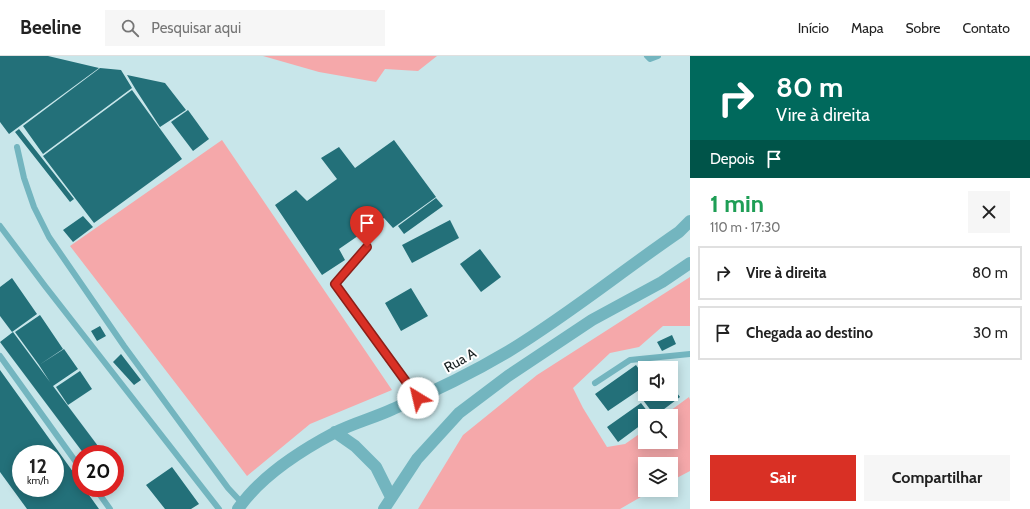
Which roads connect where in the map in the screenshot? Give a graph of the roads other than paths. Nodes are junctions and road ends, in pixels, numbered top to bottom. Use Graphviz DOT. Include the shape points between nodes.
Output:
graph roads {
  1 [pos="647,56"];
  2 [pos="658,56"];
  3 [pos="17,147"];
  4 [pos="690,221"];
  5 [pos="0,226"];
  6 [pos="367,247"];
  7 [pos="690,263"];
  8 [pos="690,354"];
  9 [pos="0,356"];
  10 [pos="595,383"];
  11 [pos="418,398"];
  12 [pos="335,432"];
  13 [pos="72,456"];
  14 [pos="101,497"];
  15 [pos="391,497"];
  16 [pos="240,506"];
  17 [pos="110,509"];
  18 [pos="219,509"];
  19 [pos="384,509"];
  1 -- 2 [label="lane" via="650,59"];
  3 -- 16 [label="lane" via="34,207 49,237"];
  4 -- 11 [label="street, Rua A" via="680,232 509,351"];
  5 -- 18 [label="lane"];
  6 -- 11 [label="lane" via="335,284"];
  7 -- 15 [label="street" via="662,282 592,320 508,376 459,413 417,459"];
  8 -- 10 [label="lane" via="630,360"];
  9 -- 13 [label="lane"];
  11 -- 12 [label="street, Rua A"];
  12 -- 15 [label="street" via="355,446 376,467"];
  12 -- 16 [label="street, Rua A" via="290,459"];
  14 -- 17 [label="lane"];
  15 -- 19 [label="street"];
}
